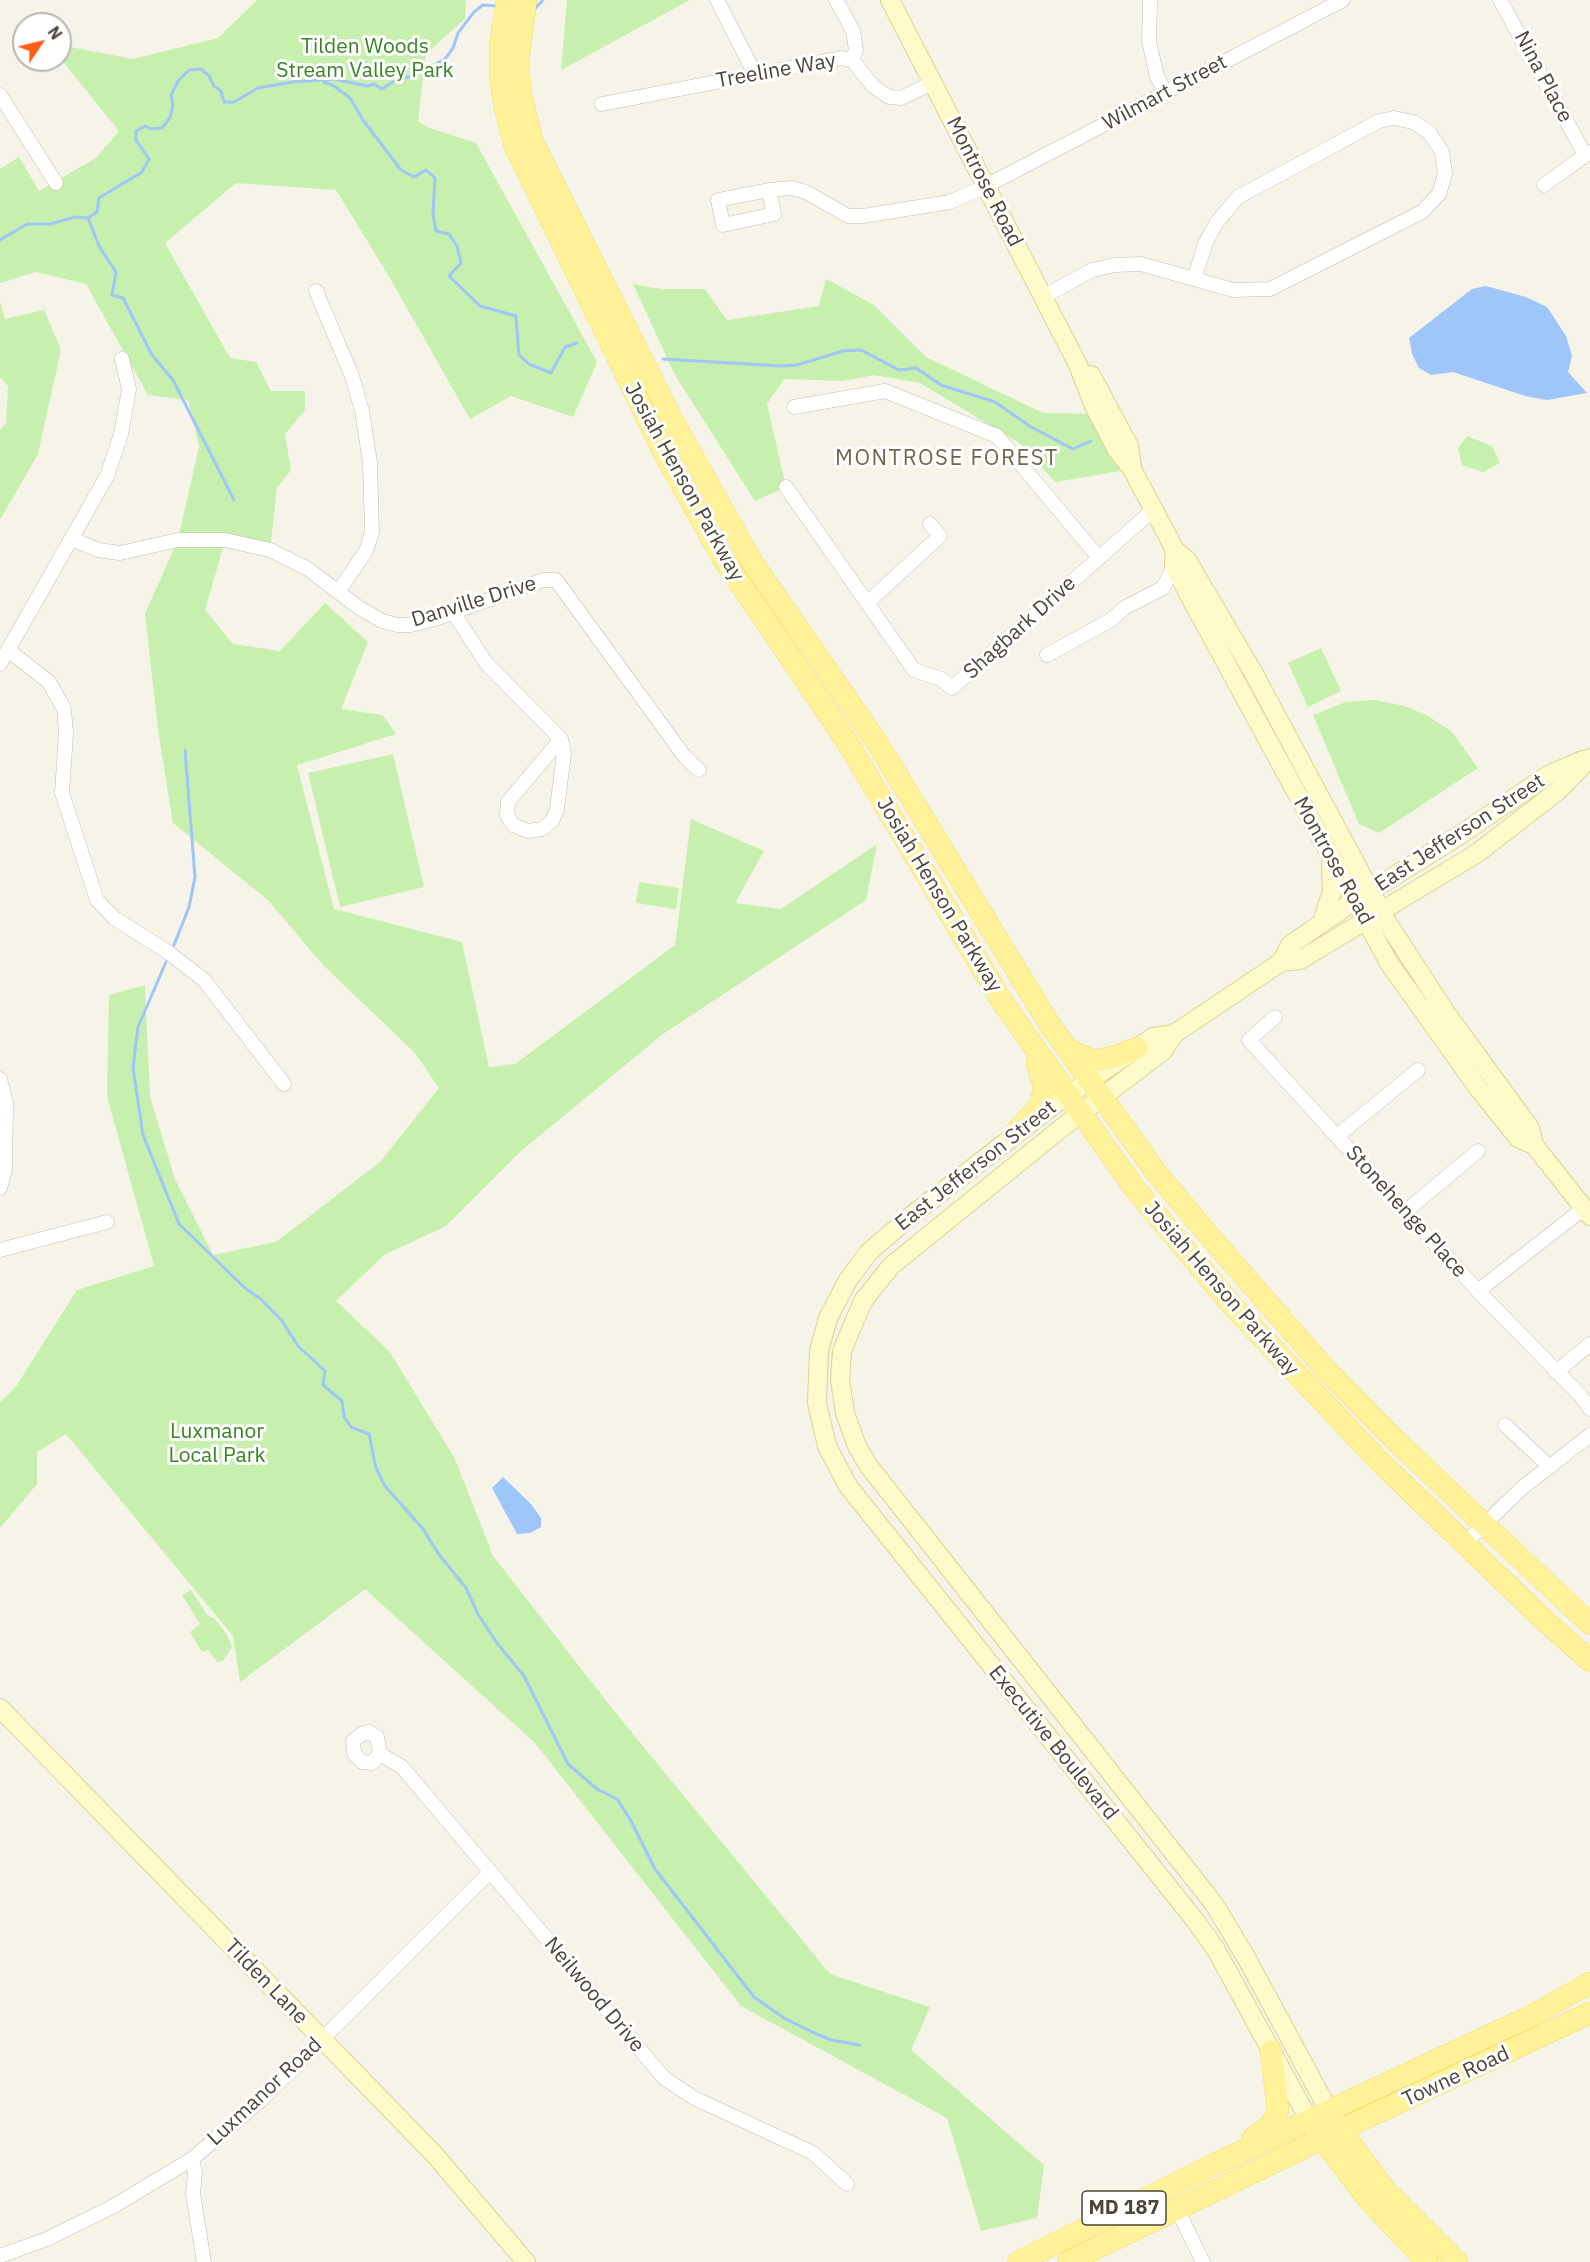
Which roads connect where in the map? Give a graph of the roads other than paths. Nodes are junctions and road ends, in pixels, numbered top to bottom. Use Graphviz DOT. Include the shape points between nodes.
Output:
graph roads {
  1 [pos="507,0"];
  2 [pos="526,0"];
  3 [pos="717,0"];
  4 [pos="837,0"];
  5 [pos="890,0"];
  6 [pos="1150,0"];
  7 [pos="1343,0"];
  8 [pos="1500,0"];
  9 [pos="511,31"];
  10 [pos="852,60"];
  11 [pos="755,74"];
  12 [pos="932,83"];
  13 [pos="1166,93"];
  14 [pos="0,95"];
  15 [pos="602,104"];
  16 [pos="1587,154"];
  17 [pos="56,183"];
  18 [pos="1544,185"];
  19 [pos="986,186"];
  20 [pos="769,190"];
  21 [pos="1194,279"];
  22 [pos="316,291"];
  23 [pos="1043,297"];
  24 [pos="122,359"];
  25 [pos="795,407"];
  26 [pos="786,487"];
  27 [pos="1153,510"];
  28 [pos="930,524"];
  29 [pos="72,539"];
  30 [pos="1098,558"];
  31 [pos="1174,558"];
  32 [pos="1163,588"];
  33 [pos="338,592"];
  34 [pos="1189,595"];
  35 [pos="867,603"];
  36 [pos="453,612"];
  37 [pos="8,650"];
  38 [pos="1047,655"];
  39 [pos="0,664"];
  40 [pos="561,739"];
  41 [pos="1590,758"];
  42 [pos="699,770"];
  43 [pos="1331,859"];
  44 [pos="920,864"];
  45 [pos="1370,891"];
  46 [pos="1354,901"];
  47 [pos="1381,911"];
  48 [pos="1364,920"];
  49 [pos="1322,922"];
  50 [pos="998,942"];
  51 [pos="1281,962"];
  52 [pos="1275,1017"];
  53 [pos="1174,1034"];
  54 [pos="1030,1043"];
  55 [pos="1066,1048"];
  56 [pos="1137,1048"];
  57 [pos="1418,1070"];
  58 [pos="0,1078"];
  59 [pos="284,1084"];
  60 [pos="1095,1089"];
  61 [pos="1067,1096"];
  62 [pos="1080,1114"];
  63 [pos="1014,1134"];
  64 [pos="1337,1136"];
  65 [pos="1534,1145"];
  66 [pos="1478,1150"];
  67 [pos="0,1188"];
  68 [pos="1406,1211"];
  69 [pos="1587,1212"];
  70 [pos="907,1219"];
  71 [pos="107,1222"];
  72 [pos="927,1235"];
  73 [pos="0,1250"];
  74 [pos="1478,1291"];
  75 [pos="821,1341"];
  76 [pos="844,1344"];
  77 [pos="1590,1344"];
  78 [pos="1556,1372"];
  79 [pos="1590,1409"];
  80 [pos="1505,1425"];
  81 [pos="1590,1435"];
  82 [pos="1550,1467"];
  83 [pos="912,1522"];
  84 [pos="1483,1524"];
  85 [pos="890,1539"];
  86 [pos="1464,1544"];
  87 [pos="971,1596"];
  88 [pos="948,1611"];
  89 [pos="1590,1624"];
  90 [pos="1590,1660"];
  91 [pos="4,1719"];
  92 [pos="1068,1719"];
  93 [pos="1055,1745"];
  94 [pos="380,1754"];
  95 [pos="1143,1812"];
  96 [pos="1122,1829"];
  97 [pos="490,1872"];
  98 [pos="1204,1890"];
  99 [pos="1183,1906"];
  100 [pos="1590,1983"];
  101 [pos="1590,2013"];
  102 [pos="322,2040"];
  103 [pos="1271,2051"];
  104 [pos="1329,2112"];
  105 [pos="1309,2120"];
  106 [pos="1331,2135"];
  107 [pos="192,2159"];
  108 [pos="1217,2163"];
  109 [pos="179,2167"];
  110 [pos="847,2184"];
  111 [pos="192,2188"];
  112 [pos="1178,2211"];
  113 [pos="0,2256"];
  114 [pos="204,2262"];
  115 [pos="526,2262"];
  116 [pos="1018,2262"];
  117 [pos="1068,2262"];
  118 [pos="1203,2262"];
  119 [pos="1427,2262"];
  120 [pos="1457,2262"];
  1 -- 9 [label="main road, Josiah Henson Parkway"];
  2 -- 9 [label="main road, Josiah Henson Parkway"];
  3 -- 11 [label="street"];
  4 -- 10 [label="street" via="853,32 856,50"];
  5 -- 12 [label="street, Montrose Road"];
  6 -- 13 [label="street" via="1149,41 1157,77"];
  7 -- 13 [label="street, Wilmart Street"];
  8 -- 16 [label="street, Nina Place"];
  9 -- 44 [label="main road, Josiah Henson Parkway" via="501,76 515,146 664,453 727,566 840,731"];
  9 -- 50 [label="main road, Josiah Henson Parkway" via="533,143 693,459 757,570 876,741"];
  10 -- 11 [label="street, Treeline Way" via="841,58"];
  10 -- 12 [label="street, Treeline Way" via="873,86 889,97 901,98"];
  11 -- 15 [label="street, Treeline Way"];
  12 -- 19 [label="street, Montrose Road"];
  13 -- 19 [label="street, Wilmart Street"];
  14 -- 17 [label="street"];
  16 -- 18 [label="street"];
  19 -- 20 [label="street, Wilmart Street" via="950,202 863,216 837,212 806,192 792,188"];
  19 -- 23 [label="street, Montrose Road"];
  21 -- 21 [label="street" via="1233,290 1270,289 1400,225 1422,212 1439,194 1445,174 1442,152 1429,132 1413,122 1394,118 1379,121 1238,197 1206,242"];
  21 -- 23 [label="street" via="1141,264 1115,265 1092,270"];
  22 -- 33 [label="street" via="363,411 370,471 372,532 366,551"];
  23 -- 27 [label="street, Montrose Road" via="1098,414"];
  24 -- 29 [label="street" via="129,389 121,434 107,476"];
  25 -- 30 [label="street" via="885,391 997,436"];
  26 -- 35 [label="street, Shagbark Drive"];
  27 -- 30 [label="street, Shagbark Drive"];
  27 -- 31 [label="street, Montrose Road"];
  28 -- 35 [label="street" via="940,536"];
  29 -- 33 [label="street, Danville Drive" via="98,550 120,553 178,540 225,540 284,555"];
  29 -- 37 [label="street"];
  30 -- 35 [label="street, Shagbark Drive" via="952,688 941,679 914,670"];
  31 -- 32 [label="street"];
  31 -- 34 [label="street, Montrose Road"];
  31 -- 45 [label="street, Montrose Road" via="1187,560 1253,672"];
  32 -- 34 [label="street"];
  32 -- 38 [label="street"];
  33 -- 36 [label="street, Danville Drive" via="358,608 397,625 411,625"];
  34 -- 43 [label="street, Montrose Road"];
  36 -- 40 [label="street" via="486,663"];
  36 -- 42 [label="street, Danville Drive" via="543,580 556,580 685,757"];
  37 -- 39 [label="street"];
  37 -- 59 [label="street" via="49,681 64,709 62,793 97,900 114,918 204,980"];
  40 -- 40 [label="street" via="561,788 552,821 542,829 528,831 513,825 507,815 508,802"];
  41 -- 45 [label="street, East Jefferson Street" via="1548,775"];
  41 -- 47 [label="street, East Jefferson Street" via="1559,790 1476,854"];
  43 -- 46 [label="street, Montrose Road"];
  43 -- 49 [label="street" via="1332,891"];
  44 -- 50 [label="main road" via="938,869 970,913"];
  44 -- 54 [label="main road, Josiah Henson Parkway"];
  45 -- 46 [label="street, East Jefferson Street"];
  45 -- 47 [label="street, Montrose Road"];
  46 -- 48 [label="street, Montrose Road"];
  46 -- 49 [label="street, East Jefferson Street"];
  47 -- 48 [label="street, East Jefferson Street"];
  47 -- 65 [label="street, Montrose Road" via="1440,1005 1530,1128"];
  48 -- 51 [label="street, East Jefferson Street" via="1300,960"];
  48 -- 65 [label="street, Montrose Road" via="1395,972 1478,1088 1518,1138"];
  49 -- 51 [label="street, East Jefferson Street" via="1290,945"];
  50 -- 55 [label="main road, Josiah Henson Parkway"];
  51 -- 53 [label="street, East Jefferson Street"];
  52 -- 64 [label="street, Stonehenge Place" via="1249,1040"];
  53 -- 56 [label="street, East Jefferson Street" via="1153,1037"];
  53 -- 60 [label="street, East Jefferson Street" via="1163,1051"];
  54 -- 61 [label="main road, Josiah Henson Parkway"];
  54 -- 63 [label="main road" via="1044,1095 1037,1111"];
  55 -- 56 [label="main road" via="1094,1060"];
  55 -- 60 [label="main road, Josiah Henson Parkway"];
  56 -- 60 [label="street, East Jefferson Street"];
  57 -- 64 [label="street"];
  58 -- 67 [label="street" via="6,1104 5,1169"];
  60 -- 61 [label="street, East Jefferson Street"];
  60 -- 62 [label="street, East Jefferson Street"];
  60 -- 84 [label="main road, Josiah Henson Parkway" via="1210,1238 1328,1371"];
  61 -- 62 [label="main road, Josiah Henson Parkway"];
  61 -- 63 [label="street, East Jefferson Street"];
  62 -- 72 [label="street, East Jefferson Street"];
  62 -- 86 [label="main road, Josiah Henson Parkway" via="1135,1189 1223,1296 1308,1389"];
  63 -- 70 [label="street, East Jefferson Street"];
  64 -- 68 [label="street, Stonehenge Place"];
  65 -- 69 [label="street, Montrose Road"];
  66 -- 68 [label="street"];
  68 -- 74 [label="street, Stonehenge Place"];
  69 -- 74 [label="street"];
  70 -- 72 [label="street"];
  70 -- 75 [label="street, East Jefferson Street" via="869,1252 848,1280"];
  71 -- 73 [label="street"];
  72 -- 76 [label="street, East Jefferson Street" via="876,1283"];
  74 -- 78 [label="street, Stonehenge Place"];
  75 -- 85 [label="street, Executive Boulevard" via="817,1396 827,1446 848,1486"];
  76 -- 83 [label="street, Executive Boulevard" via="841,1392 852,1437 868,1465"];
  77 -- 78 [label="street"];
  78 -- 79 [label="street, Stonehenge Place"];
  80 -- 82 [label="street"];
  81 -- 82 [label="street"];
  82 -- 84 [label="street"];
  83 -- 85 [label="street"];
  83 -- 87 [label="street, Executive Boulevard"];
  84 -- 86 [label="street"];
  84 -- 89 [label="main road, Josiah Henson Parkway"];
  85 -- 88 [label="street, Executive Boulevard"];
  86 -- 90 [label="main road, Josiah Henson Parkway"];
  87 -- 88 [label="street"];
  87 -- 92 [label="street, Executive Boulevard"];
  88 -- 93 [label="street, Executive Boulevard"];
  91 -- 102 [label="street, Tilden Lane"];
  92 -- 93 [label="street"];
  92 -- 95 [label="street, Executive Boulevard"];
  93 -- 96 [label="street, Executive Boulevard"];
  94 -- 97 [label="street, Neilwood Drive" via="402,1767"];
  95 -- 96 [label="street"];
  95 -- 98 [label="street, Executive Boulevard"];
  96 -- 99 [label="street, Executive Boulevard"];
  97 -- 102 [label="street, Luxmanor Road"];
  97 -- 110 [label="street, Neilwood Drive" via="664,2078 694,2098 813,2153"];
  98 -- 99 [label="street"];
  98 -- 104 [label="street, Executive Boulevard" via="1242,1949"];
  99 -- 103 [label="street, Executive Boulevard" via="1215,1948"];
  100 -- 104 [label="main road, Towne Road / MD 187" via="1529,2017"];
  101 -- 106 [label="main road, Towne Road / MD 187"];
  102 -- 107 [label="street, Luxmanor Road" via="240,2121"];
  102 -- 115 [label="street, Tilden Lane" via="434,2154"];
  103 -- 105 [label="street, Executive Boulevard"];
  103 -- 108 [label="main road" via="1278,2098 1274,2121"];
  104 -- 105 [label="main road, MD 187"];
  104 -- 106 [label="main road"];
  105 -- 106 [label="main road, Executive Boulevard"];
  105 -- 108 [label="main road, MD 187"];
  106 -- 112 [label="main road, MD 187"];
  106 -- 119 [label="main road" via="1381,2214"];
  106 -- 120 [label="main road"];
  107 -- 109 [label="street, Luxmanor Road"];
  107 -- 111 [label="street"];
  108 -- 116 [label="main road, MD 187"];
  109 -- 111 [label="street"];
  109 -- 113 [label="street, Luxmanor Road" via="112,2207 47,2239"];
  111 -- 114 [label="street"];
  112 -- 117 [label="main road, MD 187"];
  112 -- 118 [label="street"];
}
